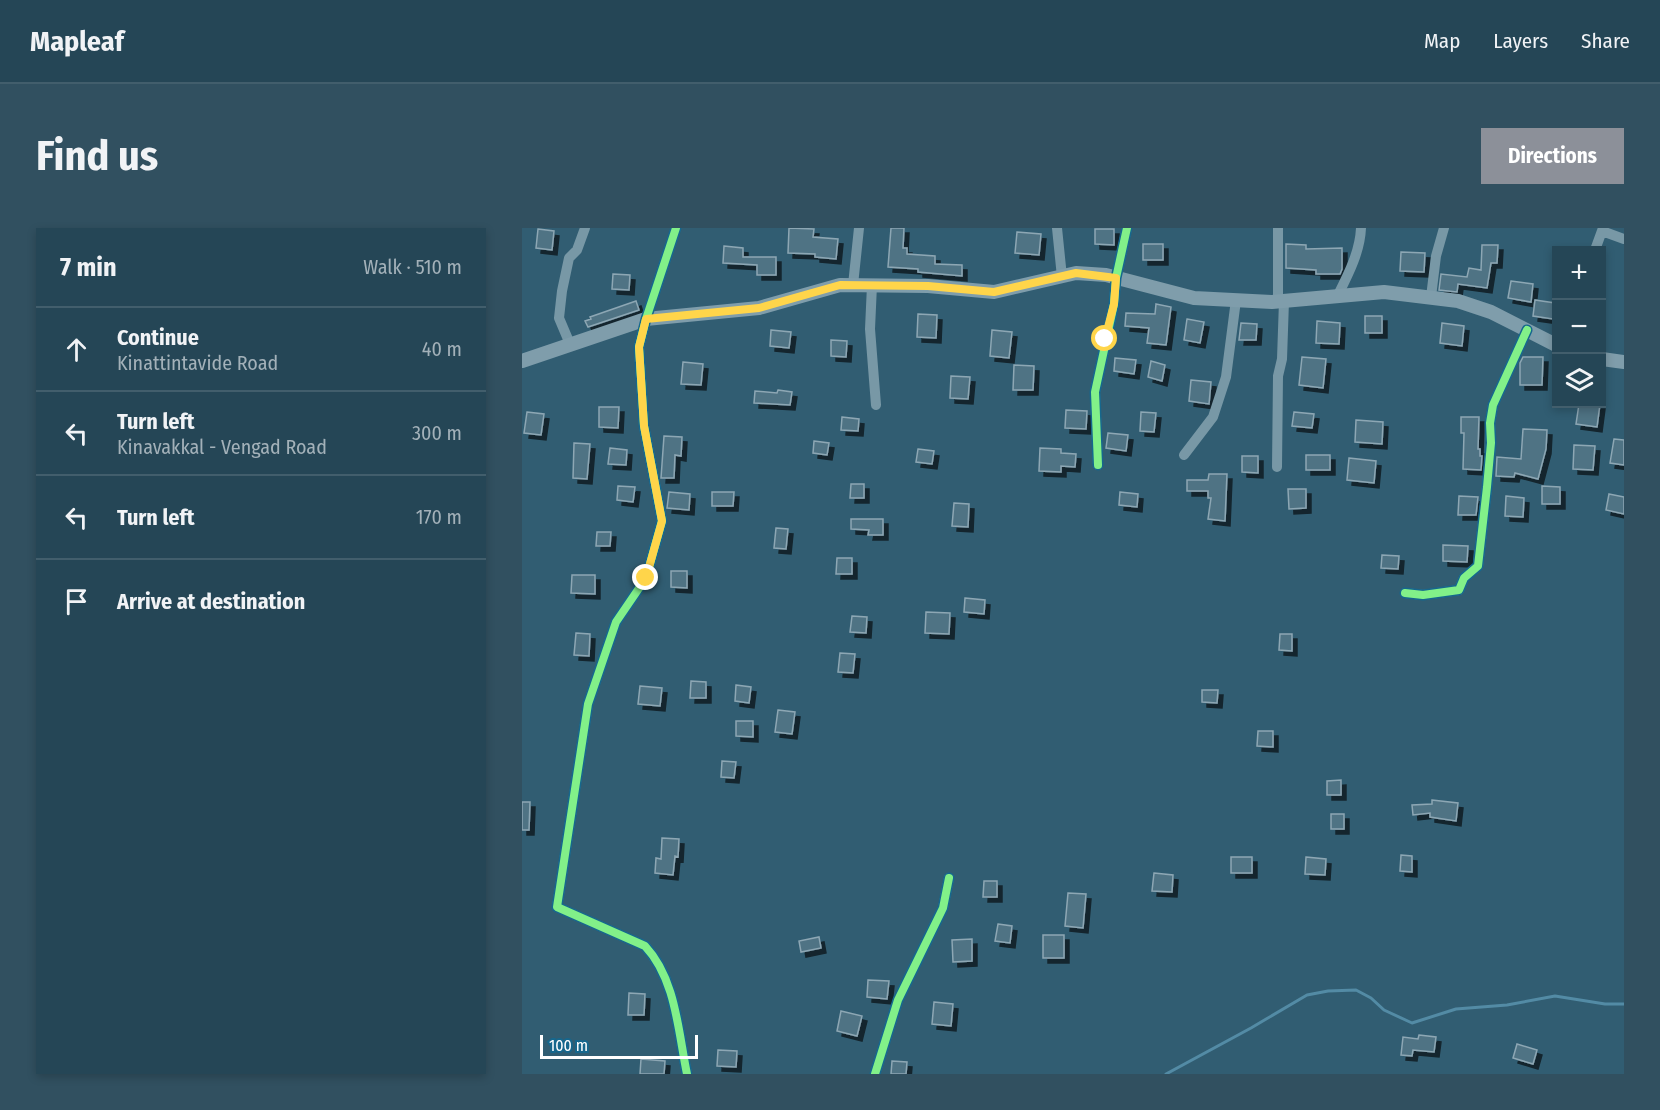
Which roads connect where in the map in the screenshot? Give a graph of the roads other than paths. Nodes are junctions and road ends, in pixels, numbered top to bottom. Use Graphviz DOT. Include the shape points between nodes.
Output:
graph roads {
  1 [pos="585,228"];
  2 [pos="676,228"];
  3 [pos="859,228"];
  4 [pos="1057,228"];
  5 [pos="1126,228"];
  6 [pos="1278,228"];
  7 [pos="1360,228"];
  8 [pos="1443,228"];
  9 [pos="1603,230"];
  10 [pos="1624,239"];
  11 [pos="1597,246"];
  12 [pos="1062,277"];
  13 [pos="1116,278"];
  14 [pos="853,285"];
  15 [pos="872,285"];
  16 [pos="1337,297"];
  17 [pos="1431,297"];
  18 [pos="1236,300"];
  19 [pos="1281,301"];
  20 [pos="646,319"];
  21 [pos="1527,330"];
  22 [pos="1552,342"];
  23 [pos="570,344"];
  24 [pos="1606,360"];
  25 [pos="522,361"];
  26 [pos="1624,362"];
  27 [pos="876,405"];
  28 [pos="1184,455"];
  29 [pos="1098,465"];
  30 [pos="1277,467"];
  31 [pos="1405,593"];
  32 [pos="949,878"];
  33 [pos="687,1074"];
  34 [pos="875,1074"];
  1 -- 23 [label="street" via="577,250 569,258 562,291 559,318"];
  2 -- 20 [label="street"];
  3 -- 14 [label="street"];
  4 -- 12 [label="street"];
  5 -- 13 [label="street"];
  6 -- 19 [label="street"];
  7 -- 16 [label="street" via="1352,267"];
  8 -- 17 [label="street"];
  9 -- 10 [label="street"];
  9 -- 11 [label="street"];
  12 -- 13 [label="main road" via="1076,273"];
  12 -- 15 [label="main road" via="994,292"];
  13 -- 18 [label="main road" via="1194,298"];
  13 -- 29 [label="street" via="1095,392"];
  14 -- 15 [label="main road"];
  14 -- 20 [label="main road" via="840,285 759,308"];
  15 -- 27 [label="street" via="870,329"];
  16 -- 17 [label="main road" via="1384,292"];
  16 -- 19 [label="main road"];
  17 -- 21 [label="main road" via="1491,312"];
  18 -- 19 [label="main road"];
  18 -- 28 [label="street" via="1226,377 1213,417"];
  19 -- 30 [label="street"];
  20 -- 23 [label="main road"];
  20 -- 33 [label="street" via="639,347 644,426 662,521 646,578 616,622 588,704 557,906 645,946 655,957 670,988"];
  21 -- 22 [label="main road"];
  21 -- 31 [label="street" via="1493,405 1478,566 1459,590"];
  23 -- 25 [label="main road"];
  24 -- 26 [label="main road"];
  32 -- 34 [label="street" via="943,908 898,1000"];
}
